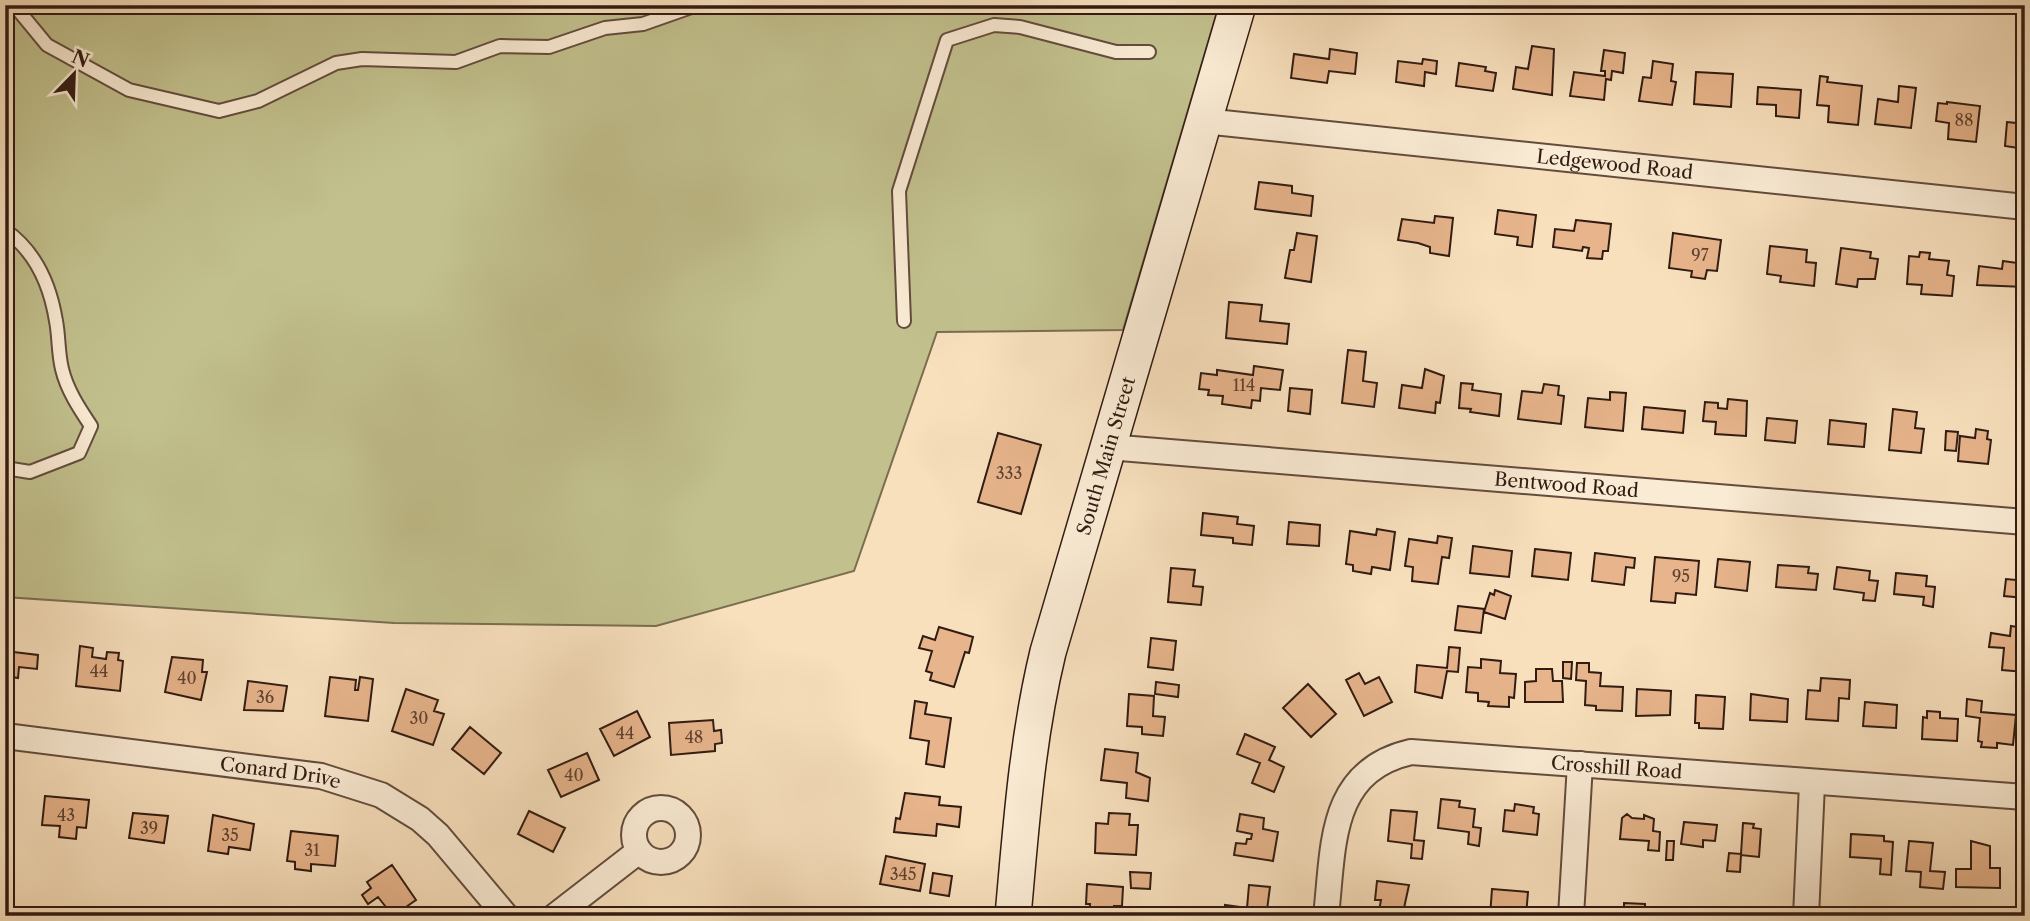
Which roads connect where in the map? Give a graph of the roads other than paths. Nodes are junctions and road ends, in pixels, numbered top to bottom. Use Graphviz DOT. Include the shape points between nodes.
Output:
graph roads {
  1 [pos="14,5"];
  2 [pos="697,5"];
  3 [pos="1238,5"];
  4 [pos="1149,52"];
  5 [pos="1204,121"];
  6 [pos="2025,207"];
  7 [pos="5,230"];
  8 [pos="904,321"];
  9 [pos="1108,447"];
  10 [pos="5,468"];
  11 [pos="2025,522"];
  12 [pos="5,736"];
  13 [pos="1580,764"];
  14 [pos="1812,783"];
  15 [pos="2025,797"];
  16 [pos="639,851"];
  17 [pos="506,916"];
  18 [pos="555,916"];
  19 [pos="1013,916"];
  20 [pos="1326,916"];
  21 [pos="1571,916"];
  22 [pos="1806,916"];
  1 -- 2 [label="lane" via="47,45 129,90 219,111 258,101 336,63 362,59 456,62 500,46 549,47 605,28 643,24"];
  3 -- 5 [label="main road, South Main Street"];
  4 -- 8 [label="lane" via="1116,51 994,25 947,40 899,191"];
  5 -- 6 [label="street, Ledgewood Road"];
  5 -- 9 [label="main road, South Main Street"];
  7 -- 10 [label="lane" via="18,239 43,272 56,318 61,368 72,397 91,426 79,453 30,472"];
  9 -- 11 [label="street, Bentwood Road"];
  9 -- 19 [label="main road, South Main Street" via="1037,697"];
  12 -- 17 [label="street, Conard Drive" via="321,776 380,795 438,835"];
  13 -- 14 [label="street, Crosshill Road"];
  13 -- 20 [label="street, Crosshill Road" via="1429,751 1378,763 1353,786 1344,804"];
  13 -- 21 [label="street"];
  14 -- 15 [label="street, Crosshill Road"];
  14 -- 22 [label="street"];
  16 -- 18 [label="street"];
}
